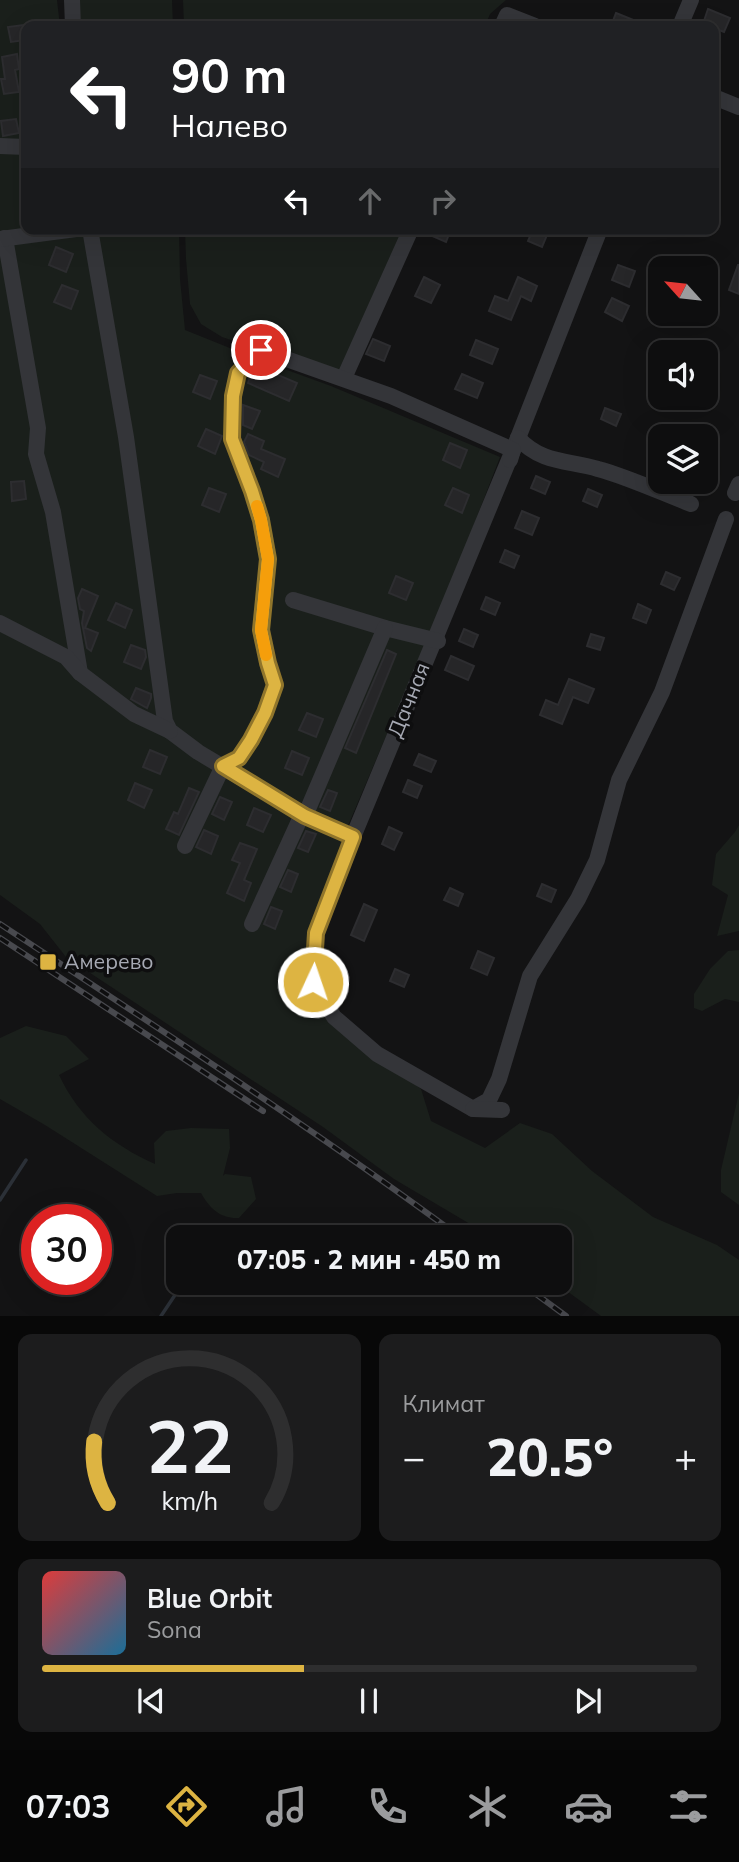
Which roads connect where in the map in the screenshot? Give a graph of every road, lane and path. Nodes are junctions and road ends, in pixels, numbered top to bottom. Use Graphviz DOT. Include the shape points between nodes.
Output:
graph roads {
  1 [pos="72,0"];
  2 [pos="691,0"];
  3 [pos="73,21"];
  4 [pos="504,21"];
  5 [pos="522,21"];
  6 [pos="682,21"];
  7 [pos="719,99"];
  8 [pos="739,107"];
  9 [pos="0,146"];
  10 [pos="21,147"];
  11 [pos="27,235"];
  12 [pos="91,235"];
  13 [pos="408,235"];
  14 [pos="598,235"];
  15 [pos="3,238"];
  16 [pos="344,378"];
  17 [pos="516,444"];
  18 [pos="691,504"];
  19 [pos="726,519"];
  20 [pos="293,600"];
  21 [pos="0,623"];
  22 [pos="385,628"];
  23 [pos="438,641"];
  24 [pos="80,673"];
  25 [pos="170,731"];
  26 [pos="223,766"];
  27 [pos="305,816"];
  28 [pos="353,837"];
  29 [pos="185,846"];
  30 [pos="252,924"];
  31 [pos="473,1109"];
  32 [pos="502,1110"];
  1 -- 3 [label="street"];
  2 -- 6 [label="street"];
  4 -- 5 [label="street" via="507,15"];
  7 -- 8 [label="street"];
  9 -- 10 [label="street"];
  11 -- 15 [label="street"];
  12 -- 25 [label="street"];
  13 -- 16 [label="street"];
  14 -- 17 [label="street, Дачная"];
  15 -- 24 [label="street" via="38,428 36,454 53,512"];
  16 -- 17 [label="street"];
  16 -- 26 [label="street" via="261,350 238,373 232,439 252,491 268,559 261,630 275,685 251,740 239,758"];
  17 -- 18 [label="street" via="545,457 598,468"];
  17 -- 23 [label="street"];
  17 -- 28 [label="street, Дачная"];
  19 -- 31 [label="street" via="662,692 619,780 597,860 530,976 489,1100"];
  20 -- 22 [label="street"];
  21 -- 24 [label="street" via="66,657"];
  22 -- 23 [label="street"];
  22 -- 27 [label="street"];
  23 -- 28 [label="street"];
  24 -- 25 [label="street" via="134,714"];
  25 -- 26 [label="street"];
  26 -- 27 [label="street"];
  26 -- 29 [label="street"];
  27 -- 28 [label="street"];
  27 -- 30 [label="street"];
  28 -- 31 [label="street" via="316,933 313,982 334,1017 377,1054 428,1089"];
  31 -- 32 [label="street"];
}
